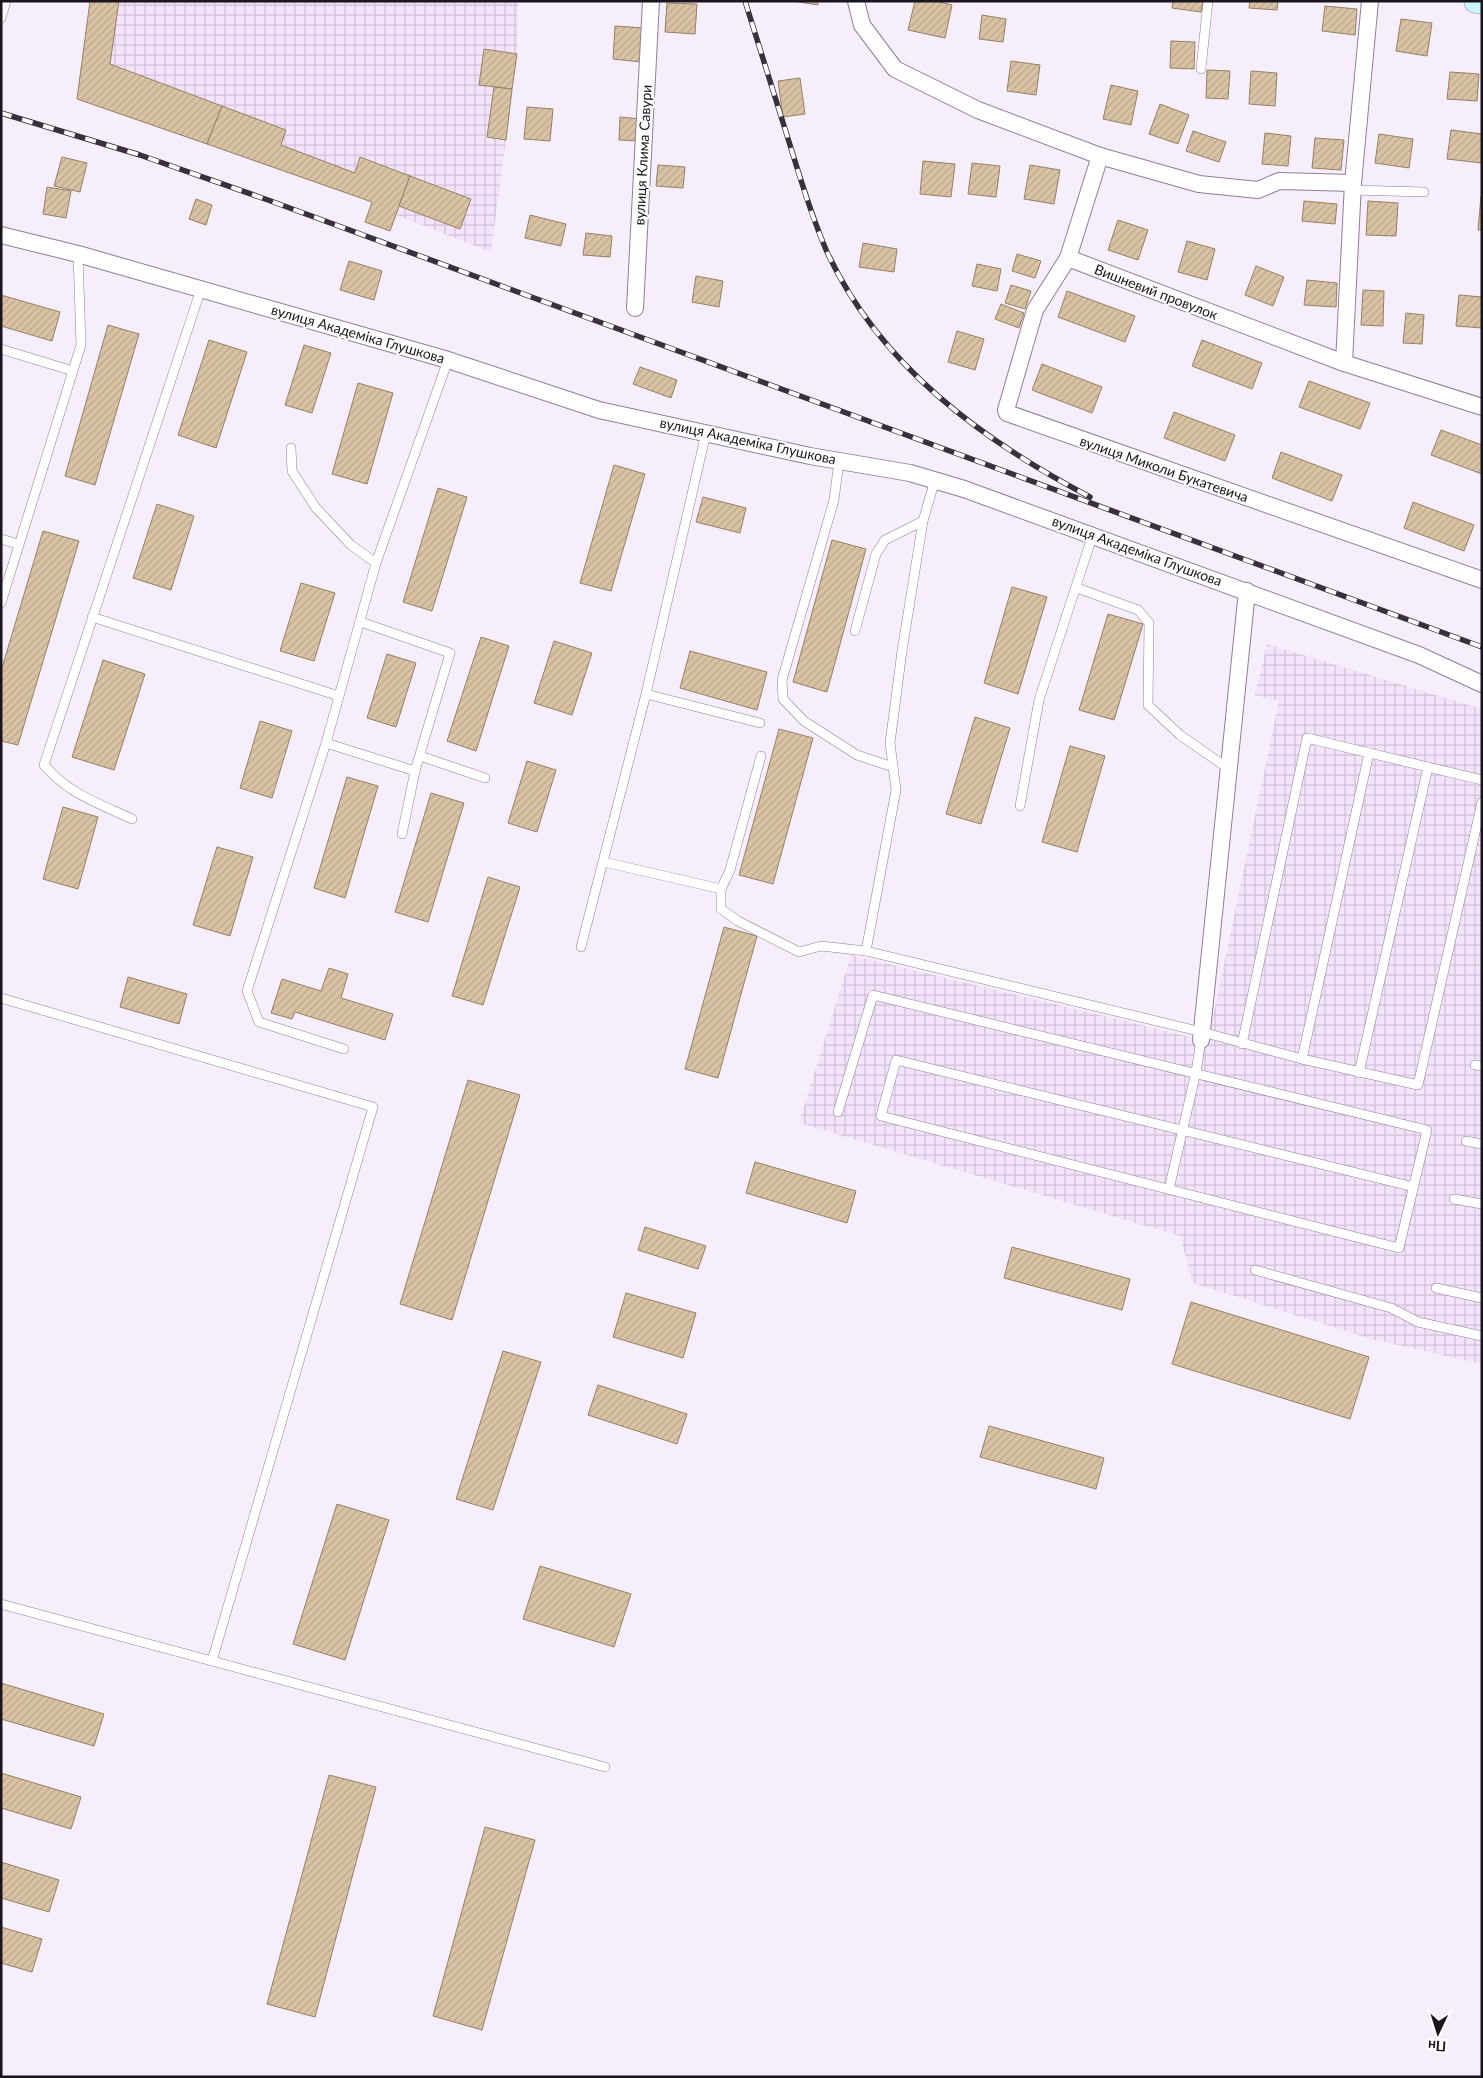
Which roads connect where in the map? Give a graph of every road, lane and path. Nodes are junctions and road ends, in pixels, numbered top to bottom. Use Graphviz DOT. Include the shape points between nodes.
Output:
graph roads {
  1 [pos="6,1"];
  2 [pos="651,1"];
  3 [pos="856,1"];
  4 [pos="1208,1"];
  5 [pos="1370,1"];
  6 [pos="1476,1"];
  7 [pos="1482,2"];
  8 [pos="1,18"];
  9 [pos="1201,69"];
  10 [pos="1100,156"];
  11 [pos="1353,186"];
  12 [pos="1424,192"];
  13 [pos="1,235"];
  14 [pos="78,254"];
  15 [pos="1068,258"];
  16 [pos="201,289"];
  17 [pos="635,308"];
  18 [pos="1,349"];
  19 [pos="448,360"];
  20 [pos="1344,363"];
  21 [pos="73,371"];
  22 [pos="1482,407"];
  23 [pos="706,433"];
  24 [pos="291,448"];
  25 [pos="839,461"];
  26 [pos="935,480"];
  27 [pos="923,521"];
  28 [pos="1093,534"];
  29 [pos="1,539"];
  30 [pos="18,544"];
  31 [pos="376,563"];
  32 [pos="1482,580"];
  33 [pos="1077,588"];
  34 [pos="1247,591"];
  35 [pos="1,603"];
  36 [pos="92,617"];
  37 [pos="361,622"];
  38 [pos="855,631"];
  39 [pos="1482,684"];
  40 [pos="646,694"];
  41 [pos="339,696"];
  42 [pos="760,723"];
  43 [pos="326,743"];
  44 [pos="1370,753"];
  45 [pos="420,756"];
  46 [pos="761,756"];
  47 [pos="893,767"];
  48 [pos="1428,767"];
  49 [pos="1229,769"];
  50 [pos="415,771"];
  51 [pos="485,778"];
  52 [pos="1482,780"];
  53 [pos="1482,802"];
  54 [pos="1020,806"];
  55 [pos="132,818"];
  56 [pos="402,834"];
  57 [pos="604,862"];
  58 [pos="720,889"];
  59 [pos="581,947"];
  60 [pos="866,952"];
  61 [pos="1,998"];
  62 [pos="1202,1036"];
  63 [pos="1242,1044"];
  64 [pos="344,1050"];
  65 [pos="1302,1059"];
  66 [pos="1196,1072"];
  67 [pos="1359,1072"];
  68 [pos="838,1112"];
  69 [pos="1182,1130"];
  70 [pos="1466,1141"];
  71 [pos="1482,1144"];
  72 [pos="1414,1187"];
  73 [pos="1169,1189"];
  74 [pos="1454,1199"];
  75 [pos="1482,1204"];
  76 [pos="1255,1270"];
  77 [pos="1436,1288"];
  78 [pos="1482,1298"];
  79 [pos="1482,1336"];
  80 [pos="1,1604"];
  81 [pos="212,1661"];
  82 [pos="605,1767"];
  1 -- 8 [label="lane"];
  2 -- 17 [label="street, вулиця Клима Савури"];
  3 -- 10 [label="street" via="862,25 895,69 978,110"];
  4 -- 9 [label="lane"];
  5 -- 11 [label="street"];
  6 -- 7 [label="street"];
  10 -- 11 [label="street" via="1199,184 1258,190 1279,182"];
  10 -- 15 [label="street"];
  11 -- 12 [label="lane"];
  11 -- 20 [label="street"];
  13 -- 14 [label="street, вулиця Академіка Глушкова"];
  14 -- 16 [label="street, вулиця Академіка Глушкова"];
  14 -- 21 [label="lane" via="81,345"];
  15 -- 20 [label="street, Вишневий провулок"];
  15 -- 32 [label="street, вулиця Миколи Букатевича" via="1035,310 1007,413"];
  16 -- 19 [label="street, вулиця Академіка Глушкова"];
  16 -- 36 [label="lane"];
  18 -- 21 [label="lane"];
  19 -- 23 [label="street, вулиця Академіка Глушкова" via="599,410"];
  19 -- 31 [label="lane"];
  20 -- 22 [label="street, Вишневий провулок"];
  21 -- 30 [label="lane"];
  23 -- 25 [label="street, вулиця Академіка Глушкова"];
  23 -- 40 [label="lane"];
  24 -- 31 [label="lane" via="292,471 316,508 351,545"];
  25 -- 26 [label="street, вулиця Академіка Глушкова"];
  25 -- 47 [label="lane" via="834,500 782,680 783,699 804,721 857,755"];
  26 -- 27 [label="lane"];
  26 -- 28 [label="street, вулиця Академіка Глушкова"];
  27 -- 38 [label="lane" via="885,540 876,554"];
  27 -- 47 [label="lane" via="890,743"];
  28 -- 33 [label="lane"];
  28 -- 34 [label="street, вулиця Академіка Глушкова"];
  29 -- 30 [label="lane"];
  30 -- 35 [label="lane"];
  31 -- 37 [label="lane"];
  33 -- 49 [label="lane" via="1138,610 1150,623 1148,705 1180,735"];
  33 -- 54 [label="lane" via="1039,700"];
  34 -- 39 [label="street, вулиця Академіка Глушкова" via="1419,655"];
  34 -- 49 [label="street"];
  36 -- 41 [label="lane"];
  36 -- 55 [label="lane" via="44,765 58,781 79,795"];
  37 -- 41 [label="lane"];
  37 -- 45 [label="lane" via="450,653"];
  40 -- 42 [label="lane"];
  40 -- 57 [label="lane"];
  41 -- 43 [label="lane"];
  43 -- 50 [label="lane"];
  43 -- 64 [label="lane" via="247,991 259,1022"];
  44 -- 48 [label="lane"];
  44 -- 63 [label="lane" via="1307,738"];
  44 -- 65 [label="lane"];
  45 -- 50 [label="lane"];
  45 -- 51 [label="lane"];
  46 -- 58 [label="lane" via="730,870"];
  47 -- 60 [label="lane" via="896,790"];
  48 -- 52 [label="lane"];
  48 -- 67 [label="lane"];
  49 -- 62 [label="street"];
  50 -- 56 [label="lane"];
  53 -- 67 [label="lane" via="1418,1085"];
  57 -- 58 [label="lane"];
  57 -- 59 [label="lane"];
  58 -- 60 [label="lane" via="721,909 799,952 821,946"];
  60 -- 62 [label="lane"];
  61 -- 81 [label="lane" via="373,1107"];
  62 -- 63 [label="lane"];
  62 -- 66 [label="lane"];
  63 -- 65 [label="lane"];
  65 -- 67 [label="lane"];
  66 -- 68 [label="lane" via="872,995"];
  66 -- 69 [label="lane"];
  66 -- 72 [label="lane" via="1427,1130"];
  69 -- 72 [label="lane"];
  69 -- 73 [label="lane"];
  69 -- 73 [label="lane" via="896,1060 881,1116"];
  70 -- 71 [label="lane"];
  72 -- 73 [label="lane" via="1399,1248"];
  74 -- 75 [label="lane"];
  76 -- 79 [label="lane" via="1392,1308 1418,1322"];
  77 -- 78 [label="lane"];
  80 -- 81 [label="lane"];
  81 -- 82 [label="lane"];
}
